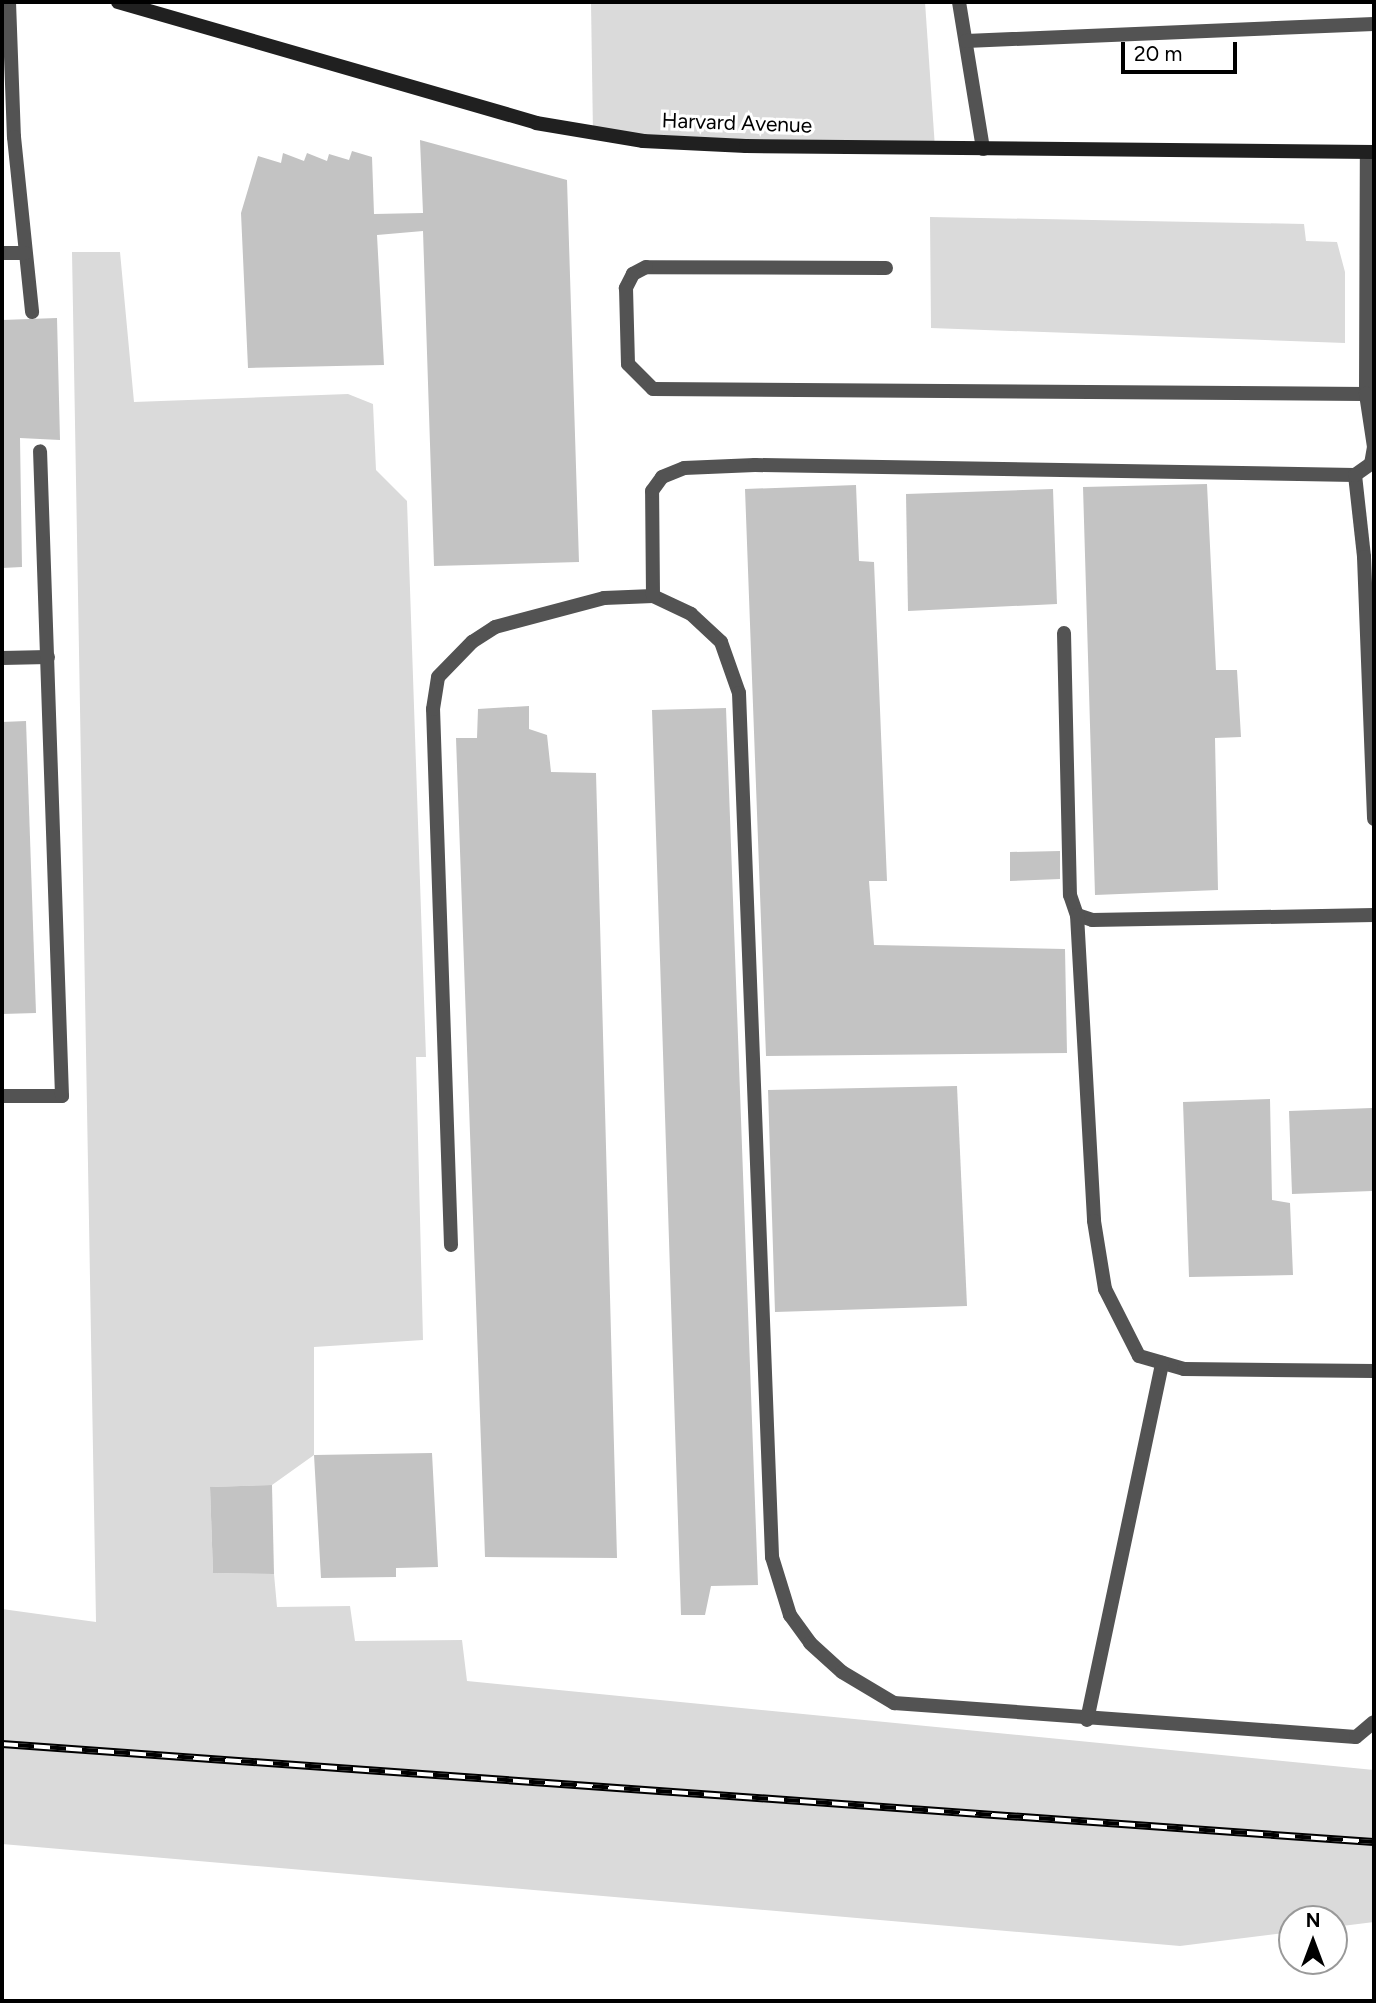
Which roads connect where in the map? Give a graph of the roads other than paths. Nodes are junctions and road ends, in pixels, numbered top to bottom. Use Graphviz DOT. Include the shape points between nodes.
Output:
graph roads {
  1 [pos="9,2"];
  2 [pos="118,2"];
  3 [pos="959,2"];
  4 [pos="1374,24"];
  5 [pos="966,41"];
  6 [pos="983,149"];
  7 [pos="1371,152"];
  8 [pos="2,253"];
  9 [pos="25,253"];
  10 [pos="886,268"];
  11 [pos="32,312"];
  12 [pos="1366,394"];
  13 [pos="40,451"];
  14 [pos="1355,475"];
  15 [pos="653,596"];
  16 [pos="1064,633"];
  17 [pos="48,657"];
  18 [pos="2,658"];
  19 [pos="1374,819"];
  20 [pos="1077,915"];
  21 [pos="1374,915"];
  22 [pos="2,1096"];
  23 [pos="451,1245"];
  24 [pos="1162,1363"];
  25 [pos="1374,1371"];
  26 [pos="1087,1720"];
  27 [pos="1374,1722"];
  1 -- 9 [label="lane"];
  2 -- 6 [label="main road, Harvard Avenue" via="536,123 593,134 746,146"];
  3 -- 5 [label="lane"];
  4 -- 5 [label="lane"];
  5 -- 6 [label="lane"];
  6 -- 7 [label="main road, Harvard Avenue"];
  7 -- 12 [label="lane"];
  8 -- 9 [label="lane"];
  9 -- 11 [label="lane"];
  10 -- 12 [label="lane" via="646,267 633,274 626,288 628,364 653,389"];
  12 -- 14 [label="lane" via="1374,447 1371,464"];
  13 -- 17 [label="lane"];
  14 -- 15 [label="lane" via="755,465 684,468 662,477 652,491"];
  14 -- 19 [label="lane" via="1364,556"];
  15 -- 23 [label="lane" via="604,598 495,627 472,642 438,677 433,709"];
  15 -- 26 [label="lane" via="691,614 721,642 739,693 772,1557 790,1615 810,1643 842,1672 894,1703"];
  16 -- 20 [label="lane" via="1070,895"];
  17 -- 18 [label="lane"];
  17 -- 22 [label="lane" via="62,1097"];
  20 -- 21 [label="lane" via="1092,920"];
  20 -- 24 [label="lane" via="1094,1221 1105,1289 1139,1356"];
  24 -- 25 [label="lane" via="1184,1369"];
  24 -- 26 [label="lane"];
  26 -- 27 [label="lane" via="1356,1737"];
}
